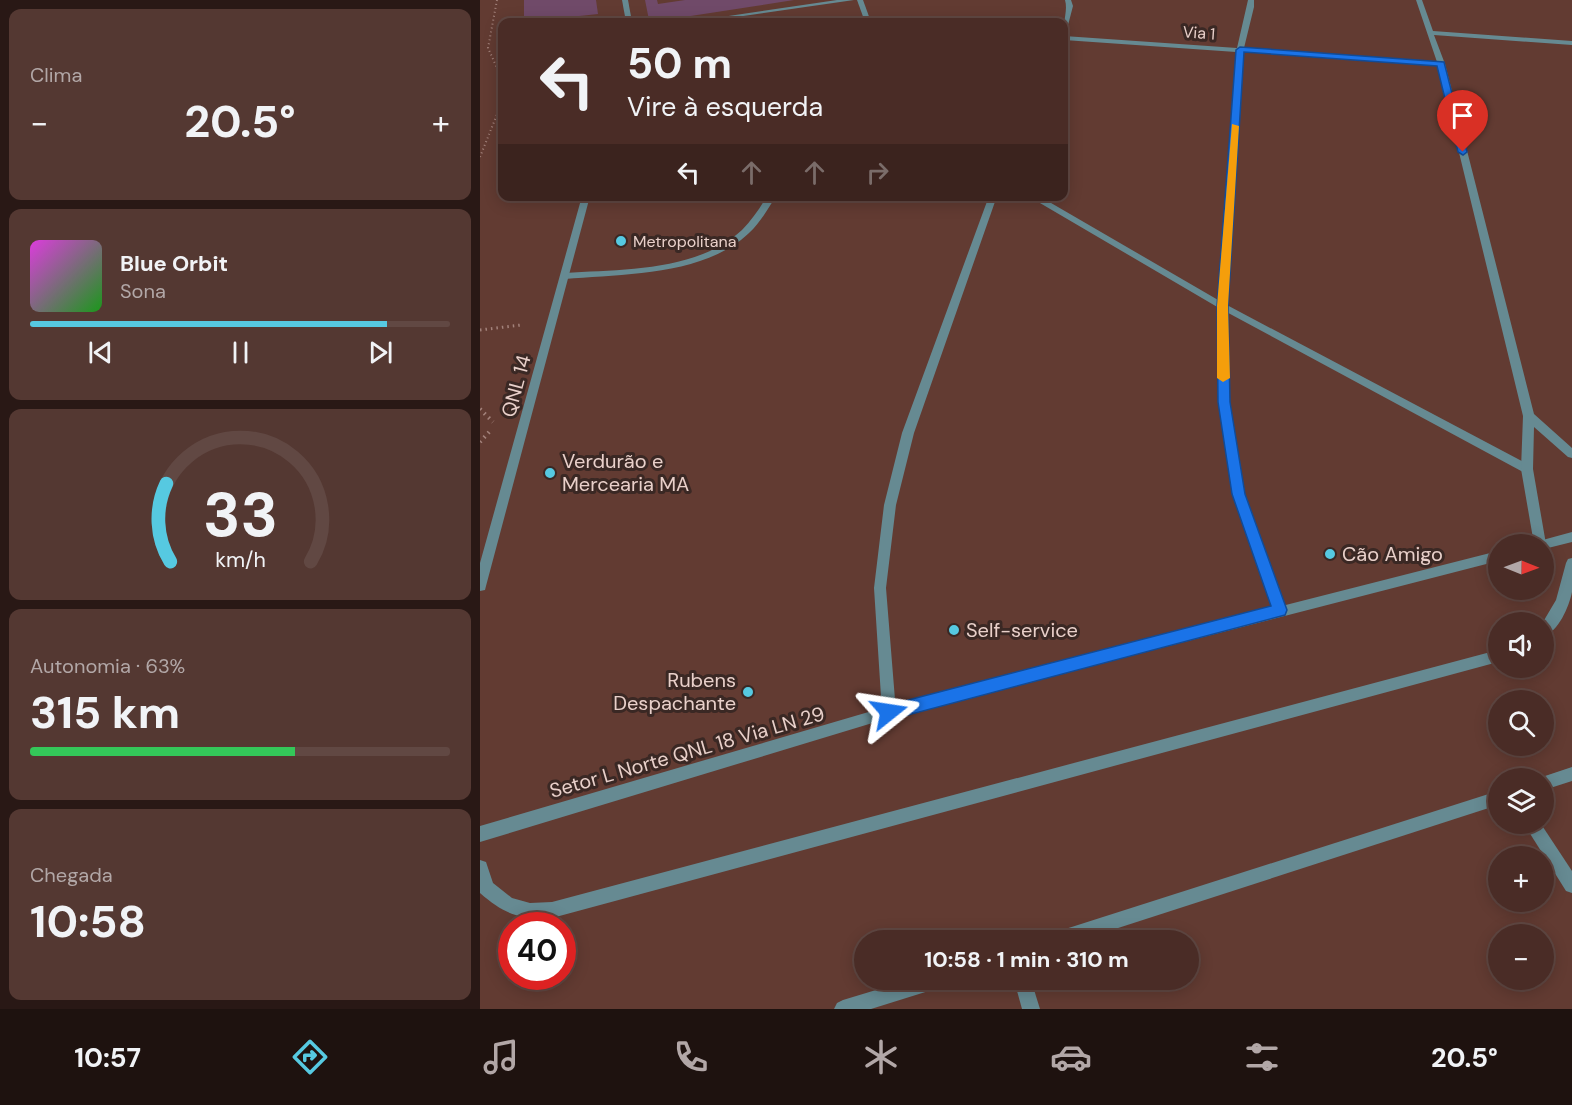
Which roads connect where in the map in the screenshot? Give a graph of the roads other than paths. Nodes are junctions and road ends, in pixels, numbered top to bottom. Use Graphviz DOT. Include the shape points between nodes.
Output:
graph roads {
  1 [pos="625,0"];
  2 [pos="851,0"];
  3 [pos="860,0"];
  4 [pos="1068,0"];
  5 [pos="1251,0"];
  6 [pos="1419,0"];
  7 [pos="628,18"];
  8 [pos="720,18"];
  9 [pos="867,18"];
  10 [pos="1067,18"];
  11 [pos="1431,33"];
  12 [pos="1068,38"];
  13 [pos="1572,43"];
  14 [pos="1240,50"];
  15 [pos="1441,64"];
  16 [pos="585,201"];
  17 [pos="769,201"];
  18 [pos="991,201"];
  19 [pos="1041,201"];
  20 [pos="565,276"];
  21 [pos="1222,306"];
  22 [pos="1529,416"];
  23 [pos="1572,454"];
  24 [pos="1527,469"];
  25 [pos="1539,534"];
  26 [pos="1572,537"];
  27 [pos="1554,541"];
  28 [pos="1488,558"];
  29 [pos="1572,563"];
  30 [pos="480,586"];
  31 [pos="1280,610"];
  32 [pos="1554,619"];
  33 [pos="1488,659"];
  34 [pos="889,712"];
  35 [pos="1572,774"];
  36 [pos="1554,780"];
  37 [pos="1488,801"];
  38 [pos="480,834"];
  39 [pos="1539,834"];
  40 [pos="480,868"];
  41 [pos="1572,885"];
  42 [pos="1087,930"];
  43 [pos="905,990"];
  44 [pos="1026,990"];
  45 [pos="852,1008"];
  46 [pos="1031,1009"];
  1 -- 7 [label="street"];
  2 -- 8 [label="street"];
  3 -- 9 [label="street"];
  4 -- 10 [label="street"];
  5 -- 14 [label="street"];
  6 -- 11 [label="street"];
  11 -- 13 [label="street"];
  11 -- 15 [label="street"];
  12 -- 14 [label="street, Via 1"];
  14 -- 15 [label="street, Via 1"];
  14 -- 21 [label="street"];
  15 -- 22 [label="street"];
  16 -- 20 [label="street, QNL 14"];
  17 -- 20 [label="street" via="741,235 719,250 652,268"];
  18 -- 34 [label="street" via="908,433 890,505 880,588"];
  19 -- 21 [label="street"];
  20 -- 30 [label="street, QNL 14"];
  21 -- 24 [label="street"];
  21 -- 31 [label="street" via="1224,402 1239,494"];
  22 -- 23 [label="street"];
  22 -- 24 [label="street"];
  24 -- 25 [label="street"];
  26 -- 27 [label="street"];
  28 -- 31 [label="street, Setor L Norte QNL 18 Via LN 29"];
  29 -- 32 [label="street"];
  31 -- 34 [label="street, Setor L Norte QNL 18 Via LN 29"];
  33 -- 40 [label="street" via="552,910 530,911 508,905 486,888"];
  34 -- 38 [label="street, Setor L Norte QNL 18 Via LN 29"];
  35 -- 36 [label="street"];
  37 -- 42 [label="street"];
  39 -- 41 [label="street"];
  43 -- 45 [label="street"];
  44 -- 46 [label="street"];
}
